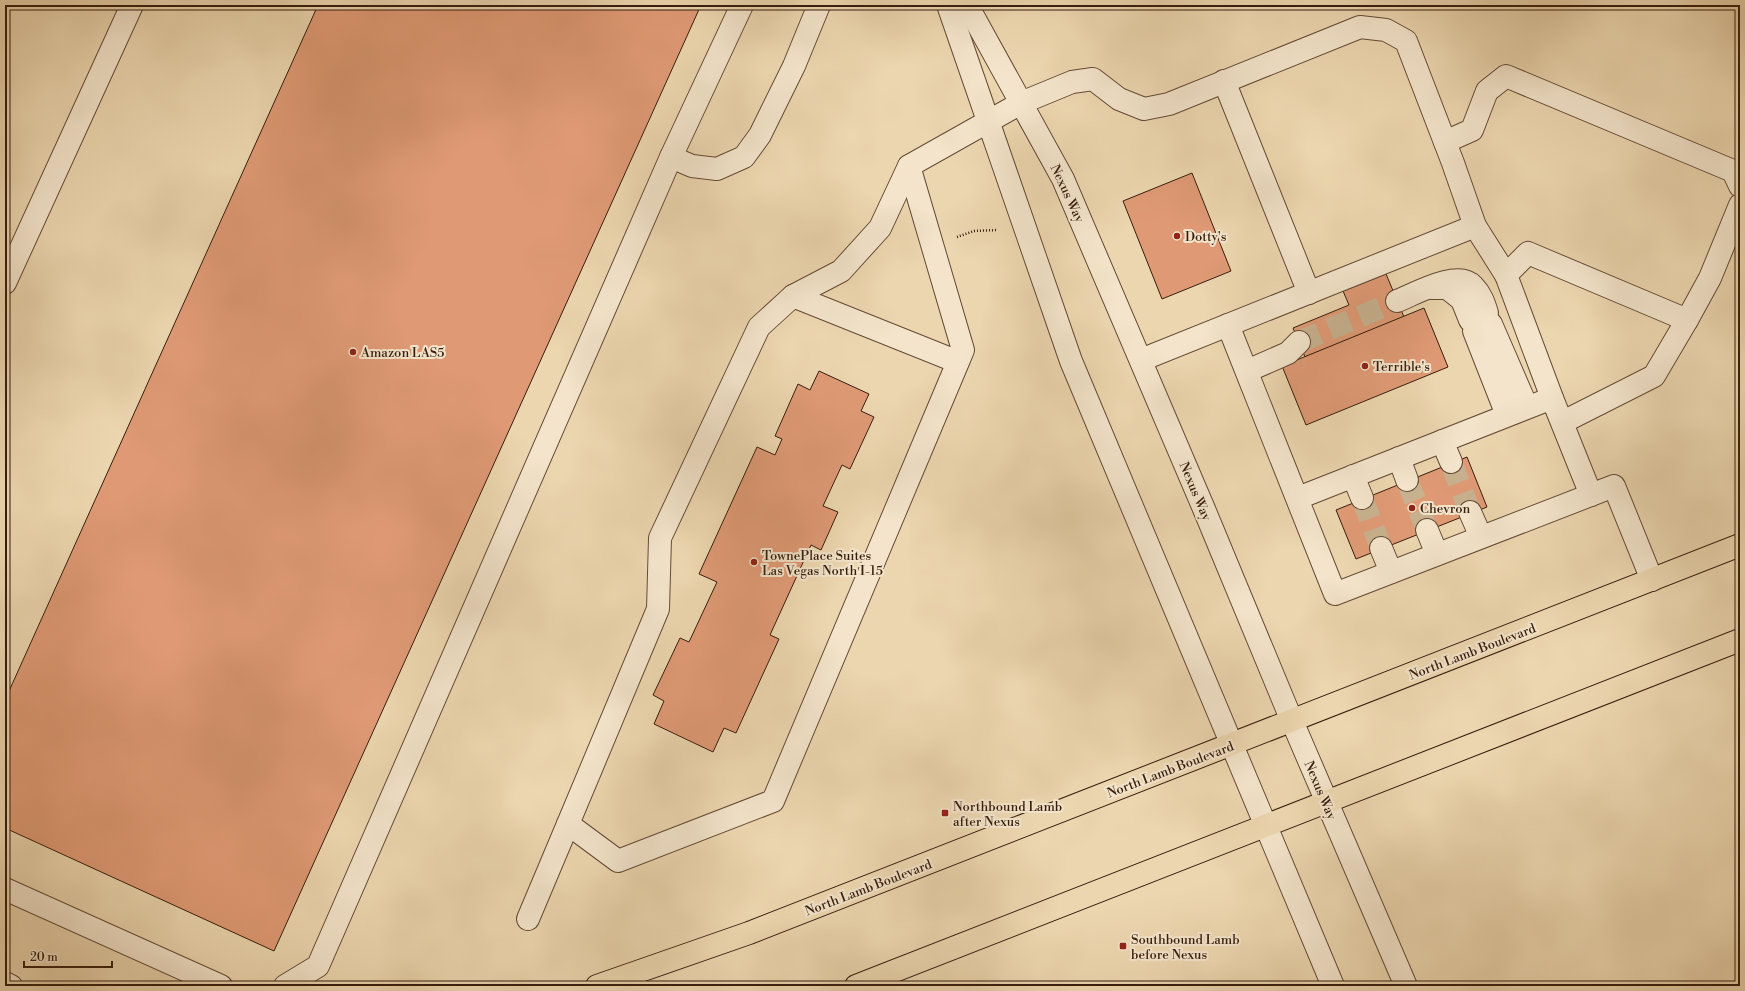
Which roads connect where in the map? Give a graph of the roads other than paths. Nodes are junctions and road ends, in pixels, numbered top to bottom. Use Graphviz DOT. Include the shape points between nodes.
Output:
graph roads {
  1 [pos="132,5"];
  2 [pos="742,5"];
  3 [pos="819,5"];
  4 [pos="948,5"];
  5 [pos="967,5"];
  6 [pos="1224,81"];
  7 [pos="1021,102"];
  8 [pos="988,122"];
  9 [pos="1445,142"];
  10 [pos="671,157"];
  11 [pos="909,166"];
  12 [pos="1740,186"];
  13 [pos="1740,204"];
  14 [pos="1474,226"];
  15 [pos="1506,275"];
  16 [pos="5,283"];
  17 [pos="1309,293"];
  18 [pos="793,296"];
  19 [pos="1397,301"];
  20 [pos="1687,320"];
  21 [pos="1481,322"];
  22 [pos="1228,324"];
  23 [pos="1299,342"];
  24 [pos="1141,360"];
  25 [pos="958,362"];
  26 [pos="1246,370"];
  27 [pos="1552,398"];
  28 [pos="1527,407"];
  29 [pos="1507,415"];
  30 [pos="1562,422"];
  31 [pos="1442,441"];
  32 [pos="1399,458"];
  33 [pos="1451,462"];
  34 [pos="1353,476"];
  35 [pos="1408,480"];
  36 [pos="1591,495"];
  37 [pos="1298,498"];
  38 [pos="1362,498"];
  39 [pos="1470,512"];
  40 [pos="1427,530"];
  41 [pos="1481,538"];
  42 [pos="1740,545"];
  43 [pos="1381,548"];
  44 [pos="1437,554"];
  45 [pos="1391,572"];
  46 [pos="1652,580"];
  47 [pos="1740,640"];
  48 [pos="1292,721"];
  49 [pos="1232,744"];
  50 [pos="1327,802"];
  51 [pos="568,824"];
  52 [pos="1265,826"];
  53 [pos="5,889"];
  54 [pos="528,919"];
  55 [pos="5,983"];
  56 [pos="11,986"];
  57 [pos="221,986"];
  58 [pos="285,986"];
  59 [pos="597,986"];
  60 [pos="856,986"];
  61 [pos="1333,986"];
  62 [pos="1406,986"];
  1 -- 16 [label="street"];
  2 -- 10 [label="street"];
  3 -- 10 [label="street" via="794,66 760,135 744,157 717,169 692,166"];
  4 -- 8 [label="street"];
  5 -- 7 [label="street, Nexus Way"];
  6 -- 7 [label="street" via="1169,104 1144,109 1119,99 1093,79 1072,82"];
  6 -- 9 [label="street" via="1360,27 1386,30 1406,41"];
  6 -- 17 [label="street"];
  7 -- 8 [label="street"];
  7 -- 24 [label="street, Nexus Way" via="1063,179"];
  8 -- 11 [label="street"];
  8 -- 49 [label="street" via="1070,361"];
  9 -- 12 [label="street" via="1472,130 1487,91 1506,76 1734,171"];
  9 -- 14 [label="street"];
  10 -- 58 [label="street" via="318,966"];
  11 -- 18 [label="street" via="880,228 841,271"];
  11 -- 25 [label="street" via="963,350"];
  13 -- 20 [label="street" via="1710,278"];
  14 -- 15 [label="street"];
  14 -- 17 [label="street"];
  15 -- 20 [label="street" via="1528,253"];
  15 -- 27 [label="street"];
  17 -- 22 [label="street"];
  18 -- 25 [label="street"];
  18 -- 51 [label="street" via="759,327 660,538 658,609"];
  19 -- 21 [label="street" via="1430,288 1447,288 1462,300"];
  20 -- 30 [label="street" via="1654,376"];
  21 -- 28 [label="street"];
  21 -- 29 [label="street"];
  22 -- 24 [label="street"];
  22 -- 26 [label="street"];
  23 -- 26 [label="street" via="1288,353"];
  24 -- 48 [label="street, Nexus Way"];
  25 -- 51 [label="street" via="773,800 618,861"];
  26 -- 37 [label="street"];
  27 -- 28 [label="street"];
  27 -- 30 [label="street"];
  28 -- 29 [label="street"];
  29 -- 31 [label="street"];
  30 -- 36 [label="street"];
  31 -- 32 [label="street"];
  31 -- 33 [label="street"];
  32 -- 34 [label="street"];
  32 -- 35 [label="street"];
  34 -- 37 [label="street"];
  34 -- 38 [label="street"];
  36 -- 41 [label="street"];
  36 -- 46 [label="street" via="1614,486"];
  37 -- 45 [label="street" via="1335,594"];
  39 -- 41 [label="street"];
  40 -- 44 [label="street"];
  41 -- 44 [label="street"];
  42 -- 46 [label="main road, North Lamb Boulevard"];
  43 -- 45 [label="street"];
  44 -- 45 [label="street"];
  46 -- 48 [label="main road, North Lamb Boulevard"];
  47 -- 50 [label="main road"];
  48 -- 49 [label="main road, North Lamb Boulevard"];
  48 -- 50 [label="street, Nexus Way"];
  49 -- 52 [label="street"];
  49 -- 59 [label="main road, North Lamb Boulevard" via="756,931"];
  50 -- 52 [label="main road"];
  50 -- 62 [label="street, Nexus Way"];
  51 -- 54 [label="street"];
  52 -- 60 [label="main road"];
  52 -- 61 [label="street"];
  53 -- 57 [label="street"];
  55 -- 56 [label="street"];
}
